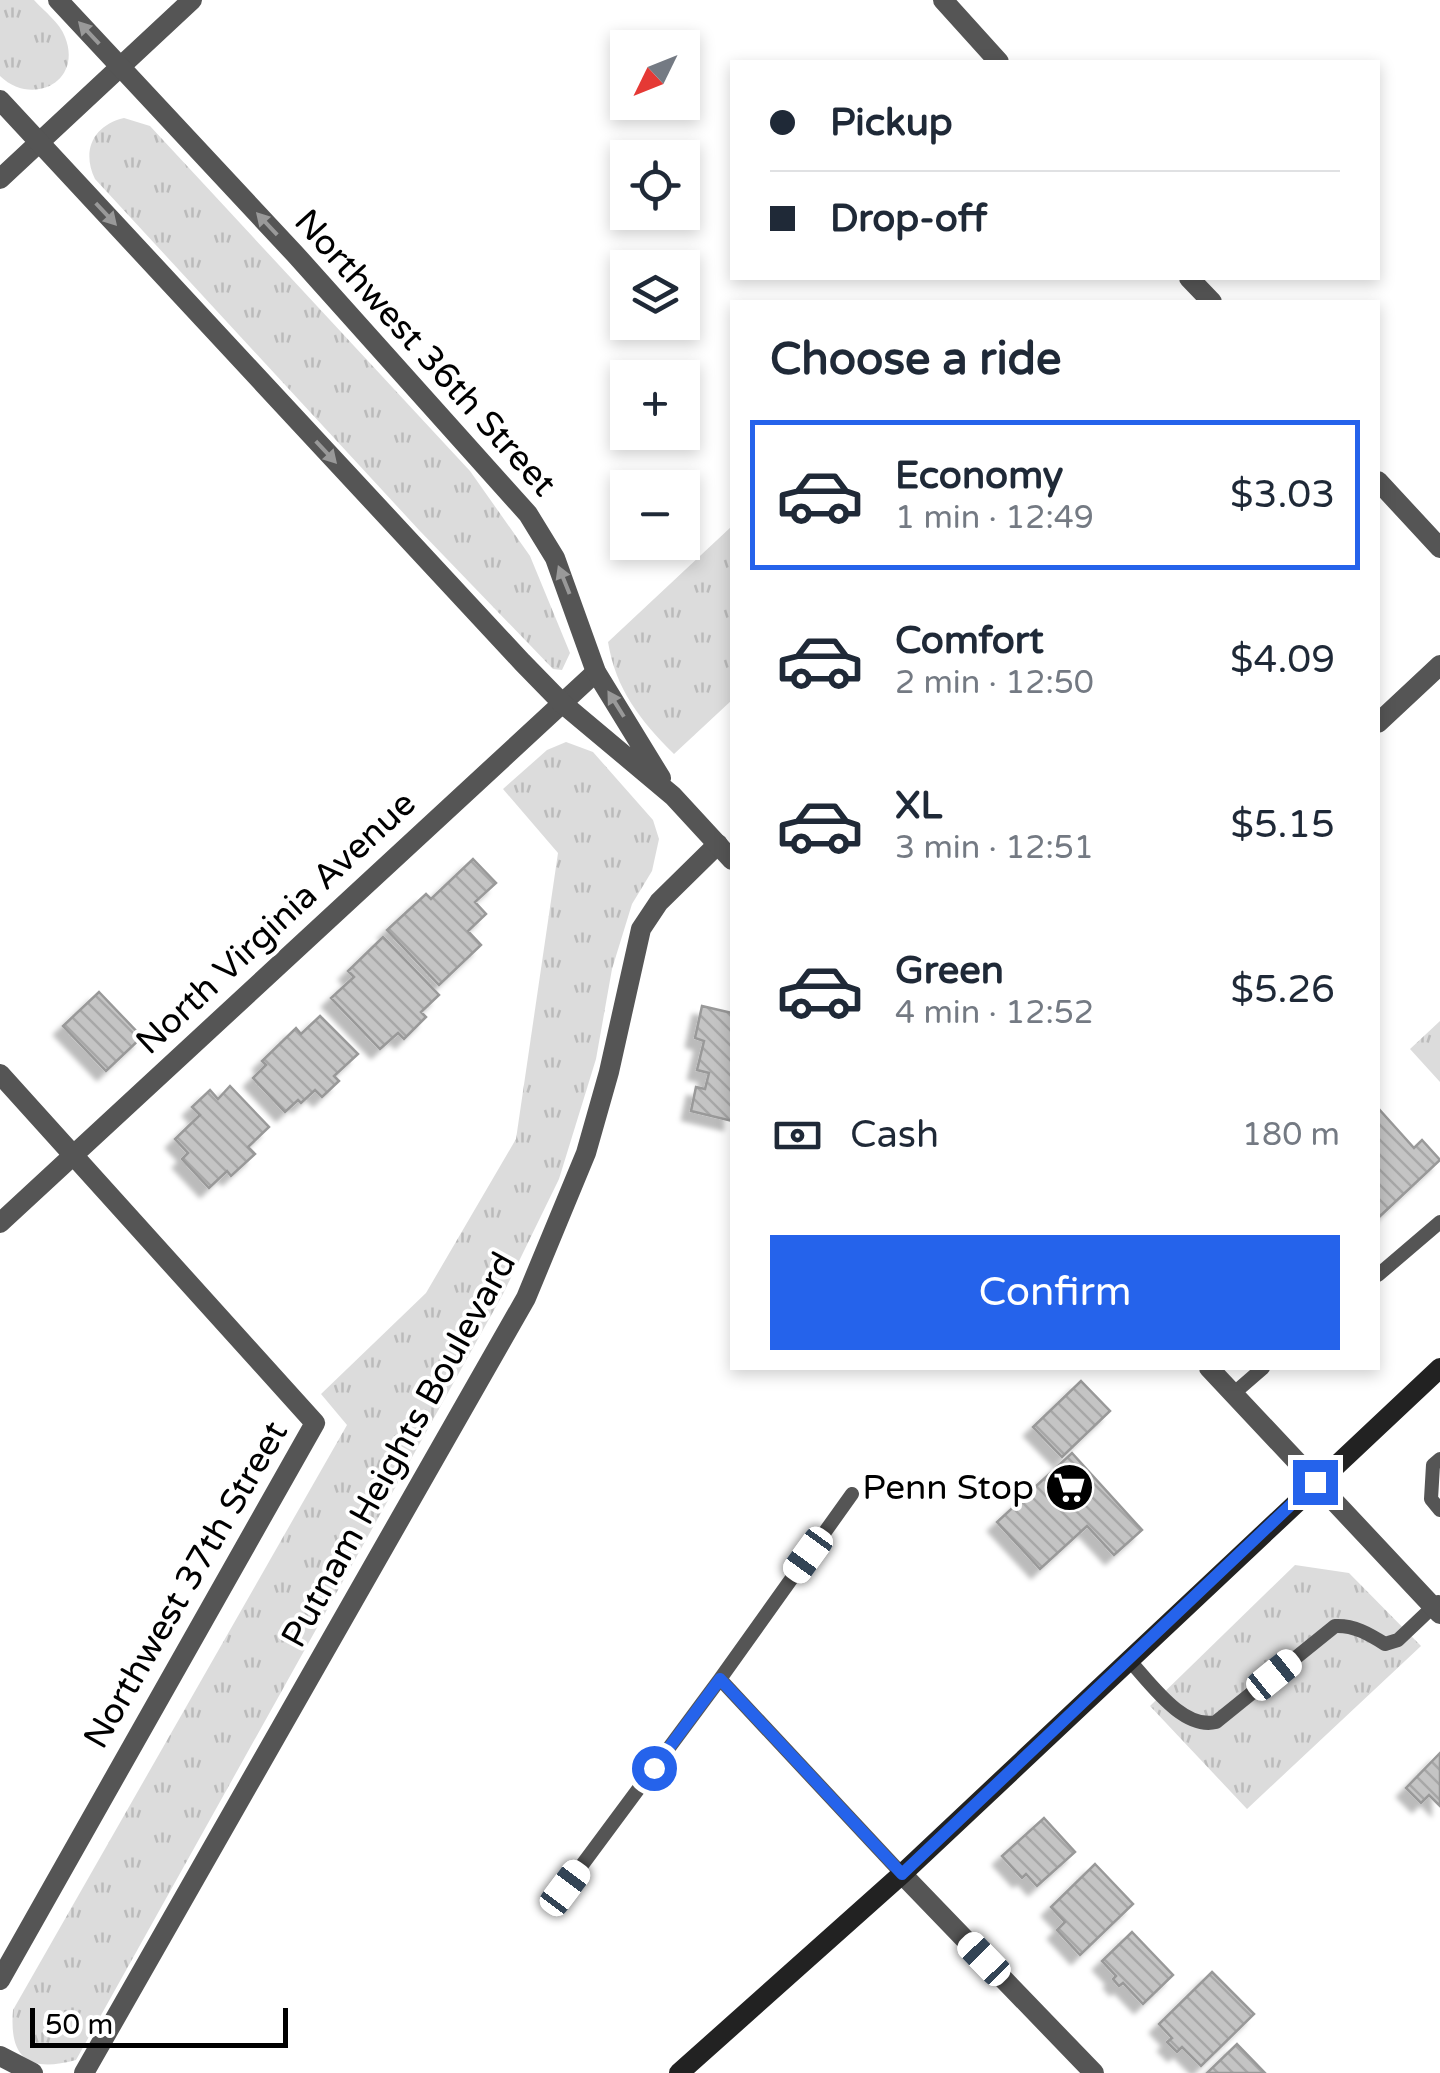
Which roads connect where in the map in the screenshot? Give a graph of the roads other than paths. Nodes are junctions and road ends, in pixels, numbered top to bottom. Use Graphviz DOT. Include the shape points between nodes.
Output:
graph roads {
  1 [pos="58,0"];
  2 [pos="192,0"];
  3 [pos="944,0"];
  4 [pos="997,60"];
  5 [pos="120,67"];
  6 [pos="0,100"];
  7 [pos="39,142"];
  8 [pos="0,179"];
  9 [pos="1190,280"];
  10 [pos="1210,300"];
  11 [pos="1380,483"];
  12 [pos="1440,548"];
  13 [pos="1440,666"];
  14 [pos="596,672"];
  15 [pos="562,703"];
  16 [pos="1380,721"];
  17 [pos="673,796"];
  18 [pos="725,852"];
  19 [pos="0,1074"];
  20 [pos="75,1153"];
  21 [pos="0,1222"];
  22 [pos="1440,1222"];
  23 [pos="1380,1273"];
  24 [pos="1440,1368"];
  25 [pos="1211,1370"];
  26 [pos="1262,1370"];
  27 [pos="1234,1394"];
  28 [pos="1440,1459"];
  29 [pos="1315,1482"];
  30 [pos="852,1494"];
  31 [pos="1440,1510"];
  32 [pos="1438,1607"];
  33 [pos="1128,1659"];
  34 [pos="720,1679"];
  35 [pos="902,1874"];
  36 [pos="565,1888"];
  37 [pos="0,1980"];
  38 [pos="0,2056"];
  39 [pos="33,2073"];
  40 [pos="84,2073"];
  41 [pos="679,2073"];
  42 [pos="1094,2073"];
  5 -- 1 [label="street, Northwest 36th Street, one-way"];
  2 -- 5 [label="street"];
  3 -- 4 [label="street"];
  5 -- 7 [label="street"];
  14 -- 5 [label="street, Northwest 36th Street, one-way" via="555,558 528,514"];
  6 -- 7 [label="street, Northwest 36th Street"];
  7 -- 8 [label="street"];
  7 -- 15 [label="street, Northwest 36th Street, one-way"];
  9 -- 10 [label="street"];
  11 -- 12 [label="street"];
  13 -- 16 [label="street"];
  14 -- 15 [label="street, North Virginia Avenue"];
  17 -- 14 [label="street, Northwest 36th Street, one-way"];
  15 -- 17 [label="street, Northwest 36th Street"];
  15 -- 20 [label="street, North Virginia Avenue"];
  17 -- 18 [label="street, Northwest 36th Street"];
  18 -- 40 [label="street, Putnam Heights Boulevard" via="659,902 640,929 586,1153 526,1298"];
  19 -- 20 [label="street, Northwest 37th Street"];
  20 -- 21 [label="street, North Virginia Avenue"];
  20 -- 37 [label="street, Northwest 37th Street" via="315,1423"];
  22 -- 23 [label="lane"];
  24 -- 29 [label="main road"];
  25 -- 27 [label="street"];
  26 -- 27 [label="lane"];
  27 -- 29 [label="street"];
  28 -- 31 [label="lane" via="1433,1466 1430,1499"];
  29 -- 32 [label="street"];
  29 -- 33 [label="main road"];
  30 -- 34 [label="lane"];
  32 -- 33 [label="lane" via="1385,1644 1335,1626 1204,1725 1188,1720"];
  33 -- 35 [label="main road"];
  34 -- 35 [label="lane"];
  34 -- 36 [label="lane"];
  35 -- 41 [label="main road"];
  35 -- 42 [label="street"];
  38 -- 39 [label="street"];
}
